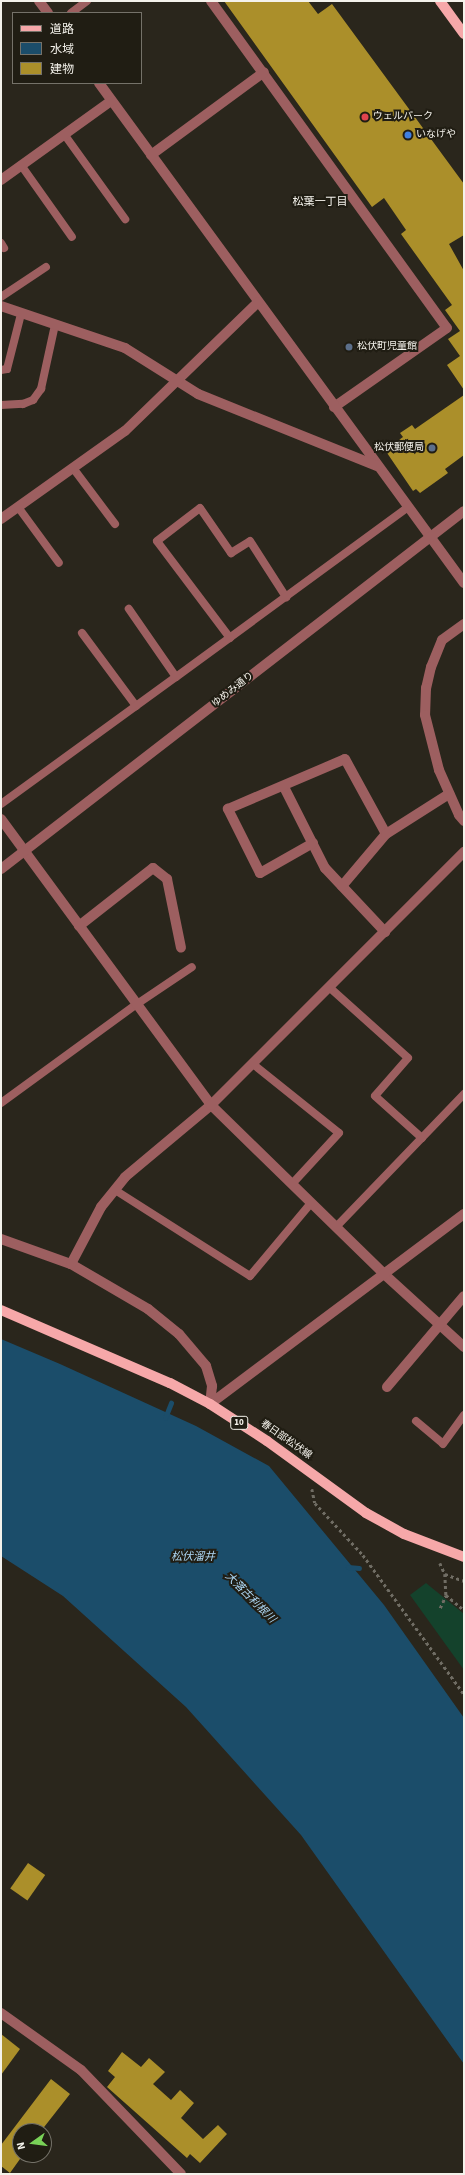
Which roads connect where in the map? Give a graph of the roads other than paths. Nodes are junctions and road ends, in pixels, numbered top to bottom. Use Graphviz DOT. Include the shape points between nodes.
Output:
graph roads {
  1 [pos="39,1"];
  2 [pos="87,1"];
  3 [pos="211,1"];
  4 [pos="440,1"];
  5 [pos="47,12"];
  6 [pos="72,12"];
  7 [pos="464,34"];
  8 [pos="264,72"];
  9 [pos="100,84"];
  10 [pos="111,101"];
  11 [pos="64,134"];
  12 [pos="151,155"];
  13 [pos="21,165"];
  14 [pos="1,180"];
  15 [pos="125,219"];
  16 [pos="72,237"];
  17 [pos="46,267"];
  18 [pos="1,297"];
  19 [pos="258,302"];
  20 [pos="1,306"];
  21 [pos="21,314"];
  22 [pos="55,325"];
  23 [pos="1,370"];
  24 [pos="179,380"];
  25 [pos="1,405"];
  26 [pos="334,407"];
  27 [pos="377,466"];
  28 [pos="73,468"];
  29 [pos="18,507"];
  30 [pos="408,508"];
  31 [pos="464,511"];
  32 [pos="1,520"];
  33 [pos="116,524"];
  34 [pos="429,538"];
  35 [pos="59,563"];
  36 [pos="464,583"];
  37 [pos="286,597"];
  38 [pos="129,609"];
  39 [pos="464,624"];
  40 [pos="82,633"];
  41 [pos="230,638"];
  42 [pos="176,677"];
  43 [pos="136,706"];
  44 [pos="284,787"];
  45 [pos="449,794"];
  46 [pos="1,804"];
  47 [pos="1,819"];
  48 [pos="464,822"];
  49 [pos="386,834"];
  50 [pos="313,843"];
  51 [pos="24,852"];
  52 [pos="464,852"];
  53 [pos="1,869"];
  54 [pos="342,886"];
  55 [pos="79,926"];
  56 [pos="385,932"];
  57 [pos="181,948"];
  58 [pos="192,967"];
  59 [pos="329,987"];
  60 [pos="136,1004"];
  61 [pos="253,1064"];
  62 [pos="464,1094"];
  63 [pos="1,1103"];
  64 [pos="211,1106"];
  65 [pos="422,1138"];
  66 [pos="292,1184"];
  67 [pos="115,1190"];
  68 [pos="311,1203"];
  69 [pos="464,1214"];
  70 [pos="336,1227"];
  71 [pos="1,1238"];
  72 [pos="71,1264"];
  73 [pos="384,1273"];
  74 [pos="464,1296"];
  75 [pos="1,1310"];
  76 [pos="439,1324"];
  77 [pos="464,1347"];
  78 [pos="387,1387"];
  79 [pos="210,1404"];
  80 [pos="464,1415"];
  81 [pos="416,1421"];
  82 [pos="464,1557"];
  83 [pos="2,2017"];
  84 [pos="181,2174"];
  1 -- 5 [label="street"];
  2 -- 6 [label="lane"];
  3 -- 8 [label="street"];
  4 -- 7 [label="main road"];
  8 -- 12 [label="street"];
  8 -- 26 [label="street" via="447,328"];
  9 -- 10 [label="street"];
  10 -- 11 [label="street"];
  10 -- 12 [label="street"];
  11 -- 13 [label="street"];
  11 -- 15 [label="lane"];
  12 -- 19 [label="street"];
  13 -- 14 [label="street"];
  13 -- 16 [label="lane"];
  17 -- 18 [label="lane"];
  19 -- 24 [label="street"];
  19 -- 26 [label="street"];
  20 -- 21 [label="street"];
  21 -- 22 [label="street"];
  21 -- 23 [label="lane" via="7,369"];
  22 -- 24 [label="street" via="125,348"];
  22 -- 25 [label="lane" via="41,389 33,400 23,404"];
  24 -- 27 [label="street" via="198,394"];
  24 -- 28 [label="street" via="125,431"];
  26 -- 27 [label="street"];
  27 -- 30 [label="street"];
  28 -- 29 [label="street"];
  28 -- 33 [label="lane"];
  29 -- 32 [label="street"];
  29 -- 35 [label="lane"];
  30 -- 34 [label="street"];
  30 -- 37 [label="lane"];
  31 -- 34 [label="street, ゆめみ通り"];
  34 -- 36 [label="street"];
  34 -- 51 [label="street, ゆめみ通り"];
  37 -- 41 [label="lane"];
  37 -- 41 [label="lane" via="250,541 231,553 200,508 157,541"];
  38 -- 42 [label="lane"];
  39 -- 45 [label="street" via="442,640 426,688 425,715 439,770"];
  40 -- 43 [label="lane"];
  41 -- 42 [label="lane"];
  42 -- 43 [label="lane"];
  43 -- 46 [label="lane"];
  44 -- 49 [label="street" via="345,759"];
  44 -- 50 [label="street"];
  44 -- 50 [label="street" via="228,810 260,873"];
  45 -- 48 [label="street"];
  45 -- 49 [label="street"];
  47 -- 51 [label="street"];
  49 -- 54 [label="street"];
  50 -- 54 [label="street" via="325,868"];
  51 -- 53 [label="street, ゆめみ通り"];
  51 -- 55 [label="street"];
  52 -- 56 [label="street"];
  54 -- 56 [label="street"];
  55 -- 57 [label="street" via="153,868 167,879"];
  55 -- 60 [label="street"];
  56 -- 59 [label="street"];
  58 -- 60 [label="lane"];
  59 -- 61 [label="street"];
  59 -- 65 [label="lane" via="408,1058 375,1096"];
  60 -- 63 [label="lane"];
  60 -- 64 [label="street"];
  61 -- 64 [label="street"];
  61 -- 66 [label="lane" via="339,1133"];
  62 -- 65 [label="lane"];
  64 -- 66 [label="street"];
  64 -- 67 [label="street" via="124,1176"];
  65 -- 70 [label="lane"];
  66 -- 68 [label="street"];
  67 -- 68 [label="lane" via="250,1276"];
  67 -- 72 [label="street" via="101,1207"];
  68 -- 70 [label="street"];
  69 -- 73 [label="street"];
  70 -- 73 [label="street"];
  71 -- 72 [label="street"];
  72 -- 79 [label="street" via="148,1308 179,1334 206,1366 212,1386"];
  73 -- 76 [label="street"];
  73 -- 79 [label="street"];
  74 -- 76 [label="street"];
  75 -- 79 [label="main road, 春日部松伏線 / 10" via="170,1383"];
  76 -- 77 [label="street"];
  76 -- 78 [label="street"];
  79 -- 82 [label="main road, 春日部松伏線 / 10" via="267,1441 366,1513 404,1534"];
  80 -- 81 [label="lane" via="443,1444"];
  83 -- 84 [label="street" via="81,2070"];
}
